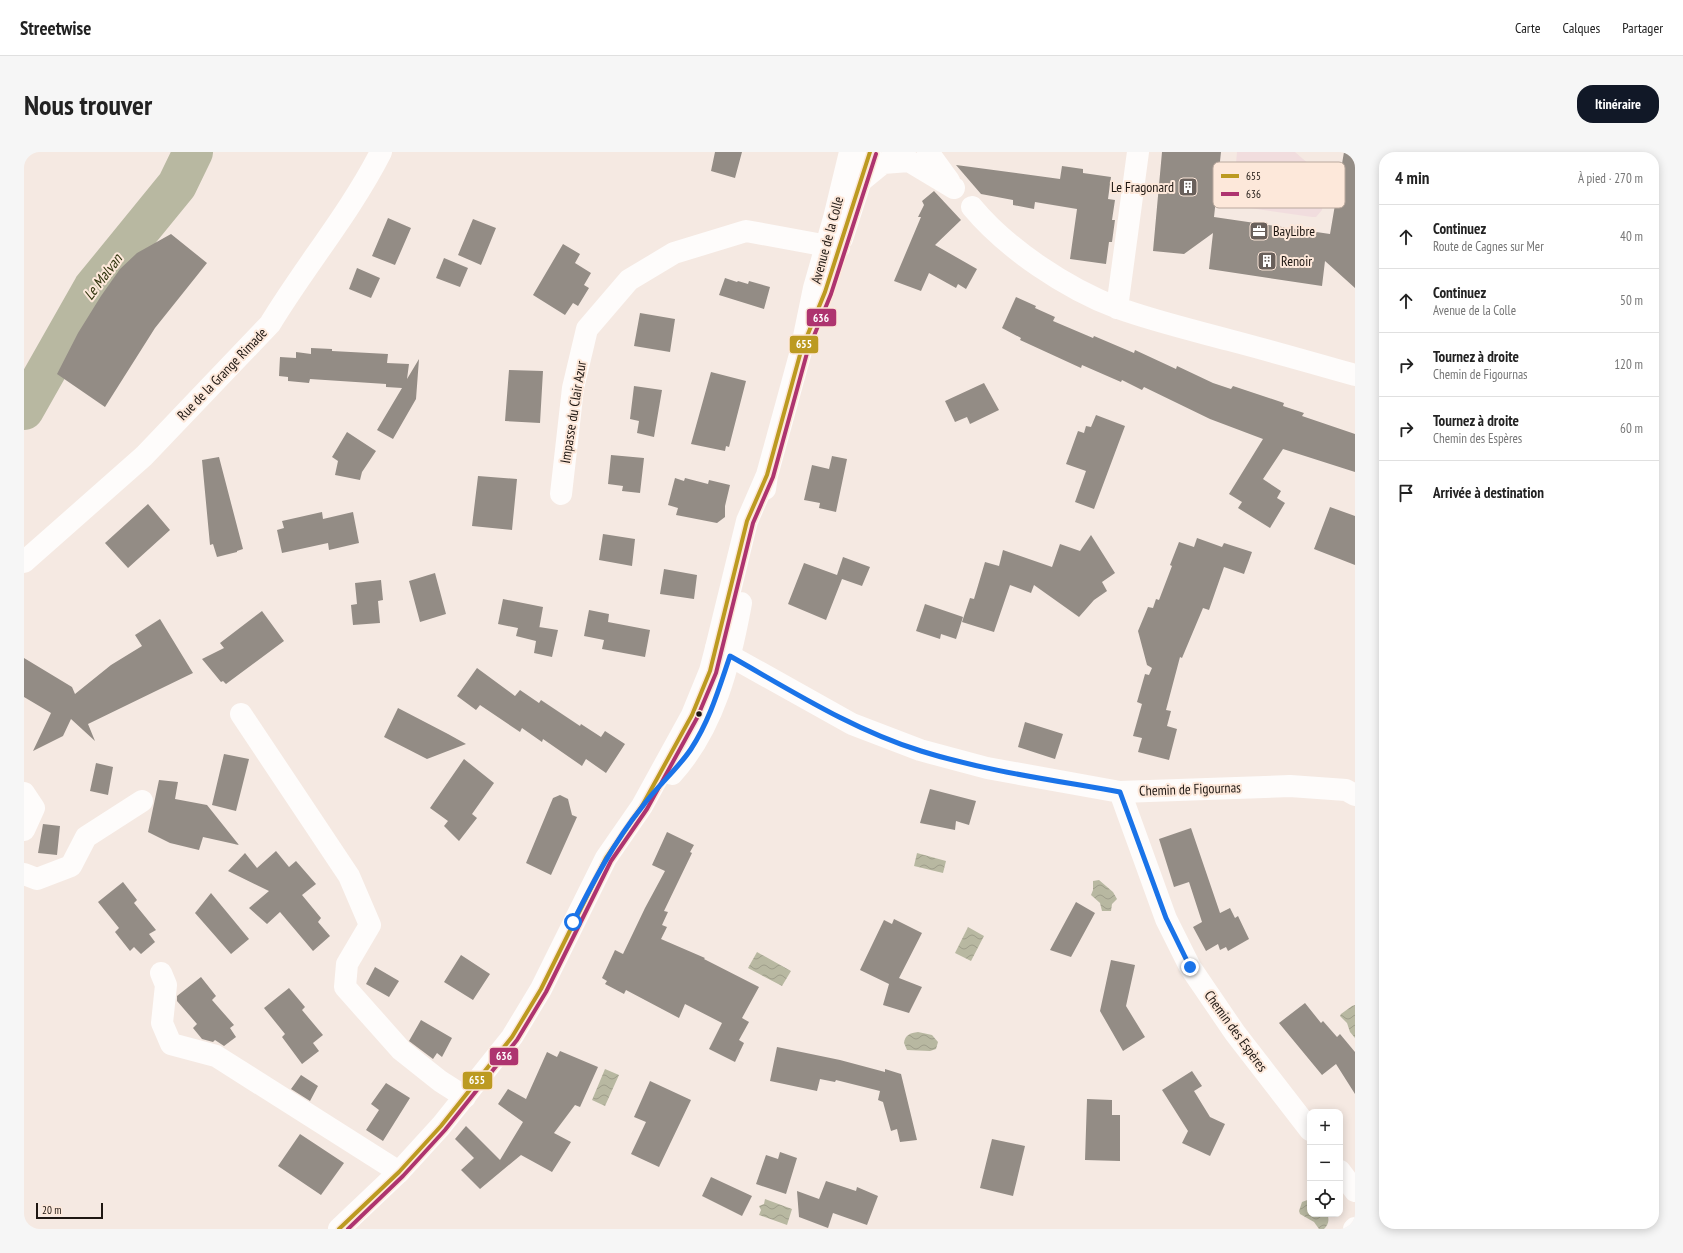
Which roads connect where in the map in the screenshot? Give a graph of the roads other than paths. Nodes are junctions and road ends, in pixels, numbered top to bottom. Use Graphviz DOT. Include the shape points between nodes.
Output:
graph roads {
  1 [pos="381,152"];
  2 [pos="850,152"];
  3 [pos="870,152"];
  4 [pos="928,152"];
  5 [pos="1138,152"];
  6 [pos="861,181"];
  7 [pos="972,207"];
  8 [pos="833,246"];
  9 [pos="1117,308"];
  10 [pos="1355,375"];
  11 [pos="561,494"];
  12 [pos="24,562"];
  13 [pos="723,652"];
  14 [pos="241,714"];
  15 [pos="1120,792"];
  16 [pos="24,794"];
  17 [pos="1355,795"];
  18 [pos="142,801"];
  19 [pos="24,830"];
  20 [pos="24,874"];
  21 [pos="161,973"];
  22 [pos="465,1097"];
  23 [pos="1307,1126"];
  24 [pos="399,1172"];
  25 [pos="1343,1175"];
  26 [pos="1355,1191"];
  27 [pos="340,1228"];
  1 -- 12 [label="street, Rue de la Grange Rimade" via="369,176 270,324 144,456"];
  2 -- 8 [label="street, Avenue de la Colle"];
  3 -- 6 [label="street, Avenue de la Colle"];
  4 -- 6 [label="street" via="954,188 909,161 883,163"];
  5 -- 9 [label="street"];
  6 -- 8 [label="street, Avenue de la Colle"];
  7 -- 9 [label="street" via="1007,243 1034,262 1080,291"];
  8 -- 11 [label="street, Impasse du Clair Azur" via="746,231 674,253 630,280 587,329 573,388"];
  8 -- 13 [label="street, Avenue de la Colle" via="826,292 801,351 767,475 747,572"];
  9 -- 10 [label="street"];
  13 -- 15 [label="street, Chemin de Figournas" via="852,724 920,750 987,768"];
  13 -- 22 [label="street, Avenue de la Colle" via="710,671 692,715 642,806 606,858 541,989 512,1036"];
  14 -- 22 [label="street" via="348,876 370,925 347,964 345,988 401,1050"];
  15 -- 17 [label="street, Chemin de Figournas" via="1290,786 1346,790"];
  15 -- 23 [label="street, Chemin des Espères" via="1166,918 1190,967 1235,1033"];
  16 -- 19 [label="street" via="34,808"];
  18 -- 20 [label="street" via="86,837 71,866 37,879"];
  21 -- 24 [label="street" via="166,985 162,1023 171,1044 216,1056"];
  22 -- 24 [label="street, Avenue de la Colle"];
  24 -- 27 [label="street, Avenue de la Colle"];
  25 -- 26 [label="street"];
}
